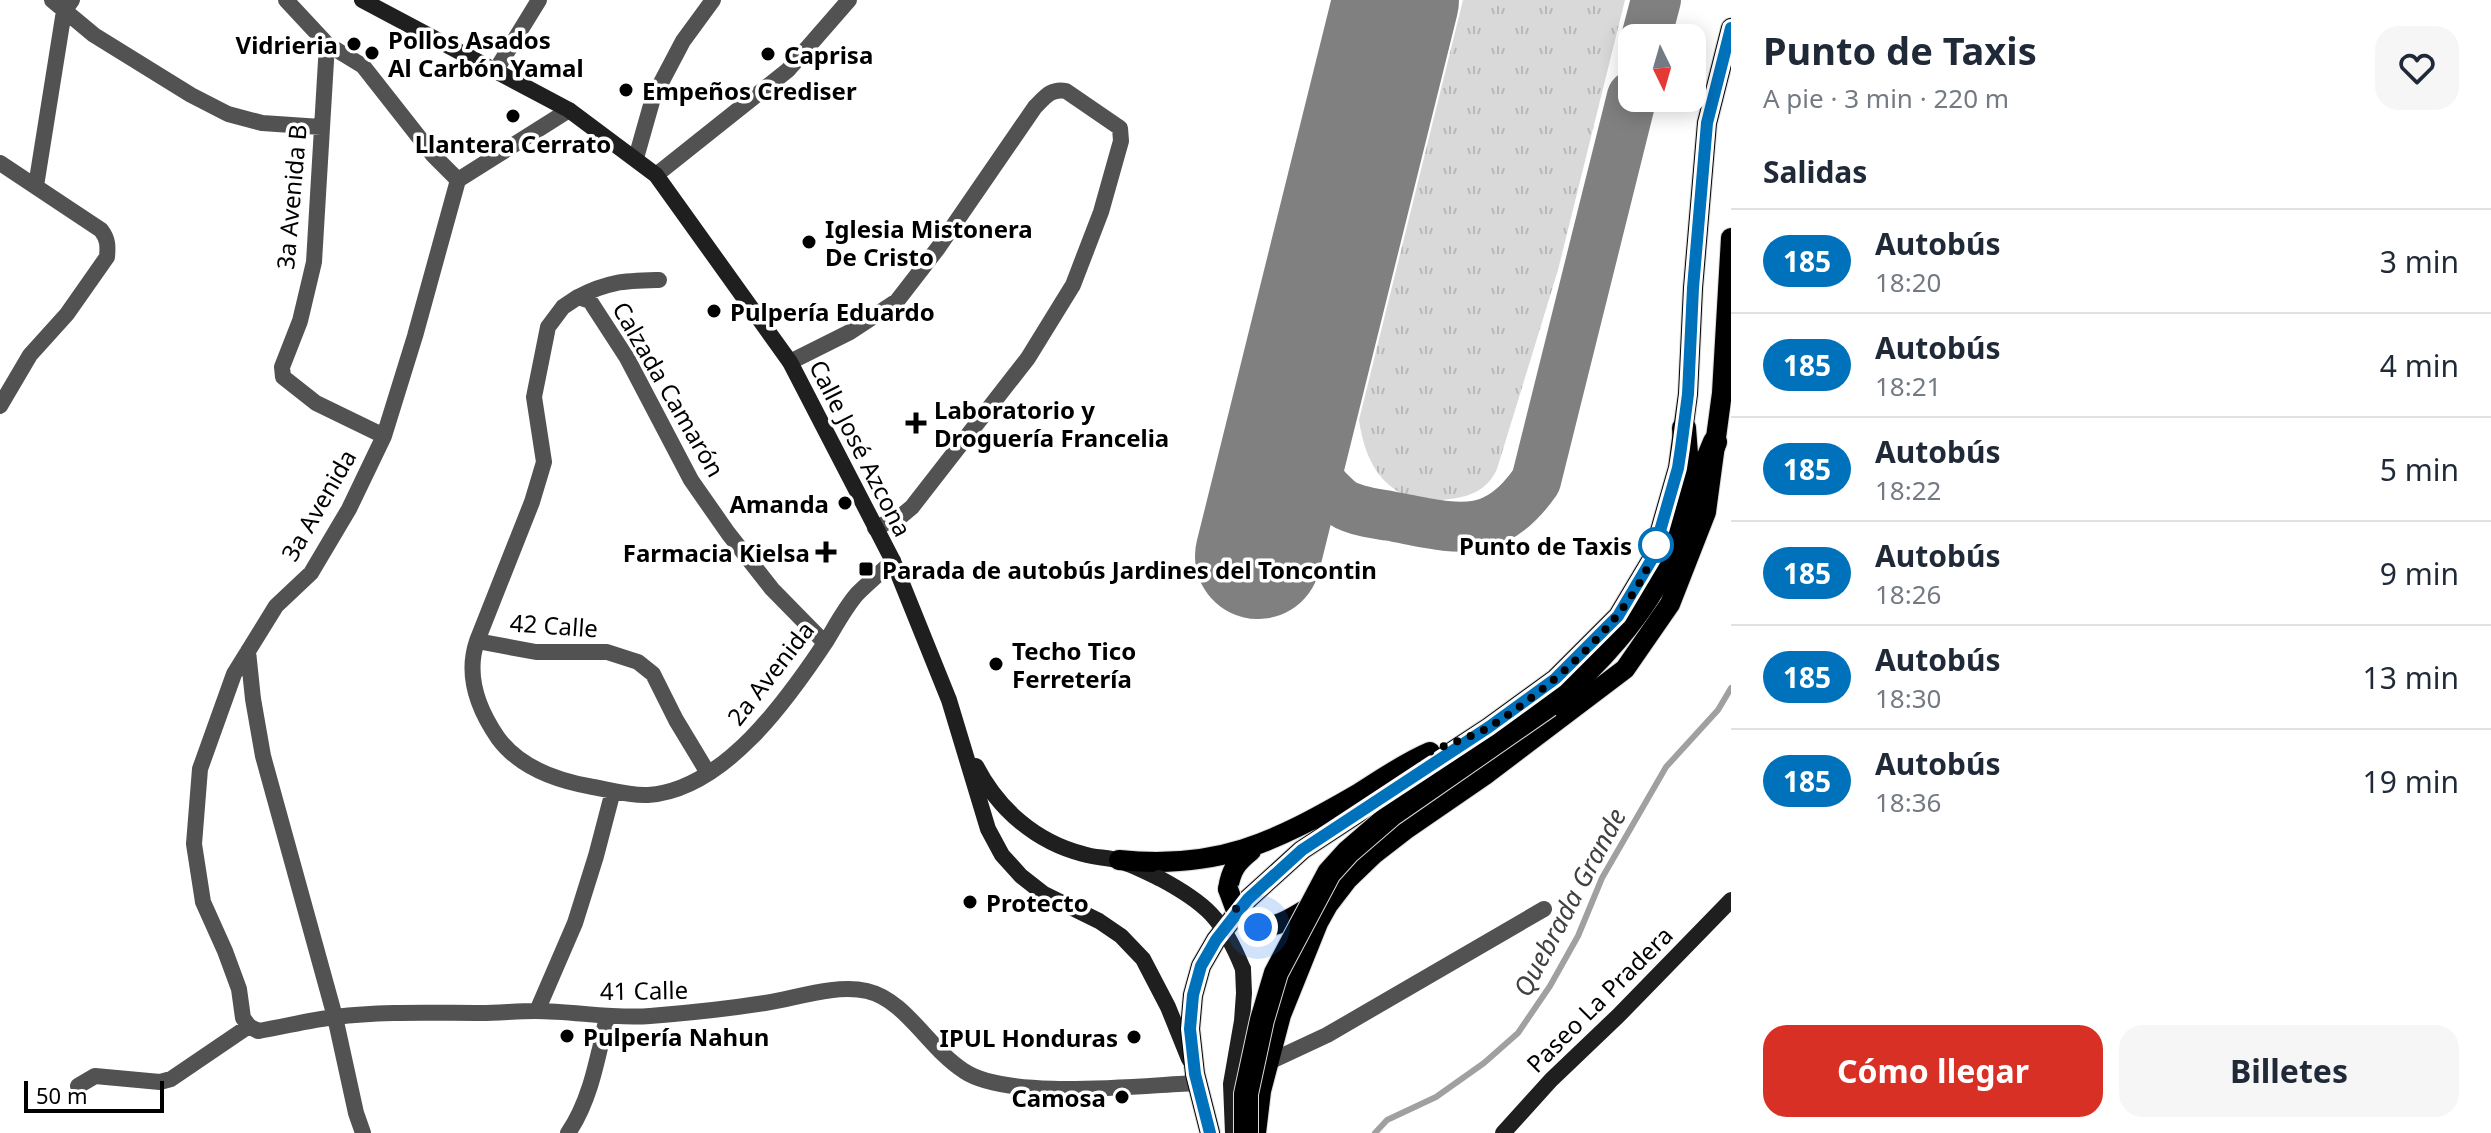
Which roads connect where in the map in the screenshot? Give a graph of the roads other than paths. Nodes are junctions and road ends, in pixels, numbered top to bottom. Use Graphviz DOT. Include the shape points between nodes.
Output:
graph roads {
  1 [pos="286,0"];
  2 [pos="362,0"];
  3 [pos="539,0"];
  4 [pos="713,0"];
  5 [pos="849,0"];
  6 [pos="63,4"];
  7 [pos="1731,28"];
  8 [pos="327,44"];
  9 [pos="496,70"];
  10 [pos="569,110"];
  11 [pos="321,127"];
  12 [pos="636,158"];
  13 [pos="0,163"];
  14 [pos="656,175"];
  15 [pos="458,180"];
  16 [pos="36,186"];
  17 [pos="1731,238"];
  18 [pos="659,280"];
  19 [pos="578,297"];
  20 [pos="790,362"];
  21 [pos="0,406"];
  22 [pos="1684,428"];
  23 [pos="384,436"];
  24 [pos="1715,442"];
  25 [pos="1682,519"];
  26 [pos="875,528"];
  27 [pos="893,561"];
  28 [pos="477,641"];
  29 [pos="825,643"];
  30 [pos="248,651"];
  31 [pos="1489,727"];
  32 [pos="960,732"];
  33 [pos="708,773"];
  34 [pos="613,791"];
  35 [pos="1261,844"];
  36 [pos="1119,860"];
  37 [pos="1342,889"];
  38 [pos="1731,900"];
  39 [pos="1544,909"];
  40 [pos="537,1011"];
  41 [pos="335,1017"];
  42 [pos="607,1017"];
  43 [pos="249,1026"];
  44 [pos="1267,1063"];
  45 [pos="1196,1078"];
  46 [pos="78,1086"];
  47 [pos="363,1133"];
  48 [pos="568,1133"];
  49 [pos="1210,1133"];
  50 [pos="1233,1133"];
  51 [pos="1246,1133"];
  52 [pos="1256,1133"];
  53 [pos="1503,1133"];
  1 -- 8 [label="street"];
  2 -- 9 [label="main road, Calle José Azcona"];
  3 -- 9 [label="street"];
  4 -- 12 [label="street" via="683,41 653,98"];
  5 -- 14 [label="street" via="788,70"];
  6 -- 11 [label="street" via="106,43 228,114 262,123"];
  6 -- 16 [label="street"];
  7 -- 22 [label="main road" via="1707,123"];
  8 -- 11 [label="street, 3a Avenida B"];
  8 -- 15 [label="street" via="363,66"];
  9 -- 10 [label="main road, Calle José Azcona"];
  10 -- 12 [label="main road, Calle José Azcona"];
  10 -- 15 [label="street"];
  11 -- 23 [label="street, 3a Avenida B" via="314,262 283,377 316,403"];
  12 -- 14 [label="main road, Calle José Azcona"];
  13 -- 16 [label="street"];
  14 -- 20 [label="main road, Calle José Azcona"];
  15 -- 23 [label="street, 3a Avenida"];
  16 -- 21 [label="street" via="101,230 107,238 107,257 30,355"];
  17 -- 24 [label="main road"];
  18 -- 19 [label="street" via="623,281"];
  19 -- 28 [label="street, Calzada Camarón" via="548,327 534,397 544,462"];
  19 -- 29 [label="street, Calzada Camarón" via="590,301 619,346 691,480 728,533 772,589"];
  20 -- 26 [label="main road, Calle José Azcona"];
  20 -- 26 [label="street" via="897,301 1050,92 1066,91 1120,128 1101,212 1066,297 1028,358 912,507"];
  22 -- 25 [label="highway" via="1688,480"];
  22 -- 31 [label="main road" via="1652,559 1618,616 1555,679"];
  23 -- 30 [label="street, 3a Avenida" via="311,573 276,606"];
  24 -- 25 [label="highway"];
  24 -- 37 [label="main road" via="1706,512 1670,604 1625,669 1374,854"];
  25 -- 51 [label="highway, bridge" via="1653,588 1607,651 1549,705 1392,814 1329,873 1276,973 1246,1094"];
  26 -- 27 [label="main road, Calle José Azcona"];
  27 -- 29 [label="street, 2a Avenida" via="855,596"];
  27 -- 32 [label="main road, Calle José Azcona"];
  28 -- 33 [label="street, 42 Calle" via="536,652 607,652 638,662 653,674"];
  28 -- 34 [label="street, Calzada Camarón" via="472,664 479,705 505,747 554,776"];
  29 -- 33 [label="street, 2a Avenida" via="760,729"];
  30 -- 41 [label="street" via="263,756"];
  30 -- 43 [label="street, 3a Avenida" via="234,674 200,769 194,844 203,902"];
  31 -- 35 [label="main road" via="1425,754"];
  31 -- 45 [label="main road" via="1302,850 1248,899 1201,966 1190,1029"];
  32 -- 36 [label="main road, Calle José Azcona" via="983,779 1026,827 1052,844"];
  32 -- 45 [label="main road, Calle José Azcona" via="988,829 1002,855 1044,894 1099,921 1143,959"];
  33 -- 34 [label="street, 2a Avenida" via="649,795"];
  34 -- 40 [label="street" via="575,923"];
  35 -- 36 [label="main road" via="1188,862"];
  35 -- 37 [label="main road, bridge" via="1230,871 1228,889 1246,922 1275,926"];
  36 -- 50 [label="main road, Calle José Azcona, bridge" via="1188,893 1231,939 1243,969 1244,993 1231,1084"];
  37 -- 44 [label="main road" via="1318,923 1296,973"];
  38 -- 53 [label="main road, Paseo La Pradera"];
  39 -- 44 [label="street" via="1327,1035"];
  40 -- 41 [label="street, 41 Calle"];
  40 -- 42 [label="street, 41 Calle"];
  41 -- 43 [label="street, 41 Calle" via="258,1031"];
  41 -- 47 [label="street"];
  42 -- 45 [label="street, 41 Calle" via="707,1012 840,989 867,991 888,999 967,1074 996,1082 1071,1089"];
  42 -- 48 [label="street" via="592,1078"];
  43 -- 46 [label="street" via="171,1079 95,1076"];
  44 -- 52 [label="main road"];
  45 -- 49 [label="main road"];
}
